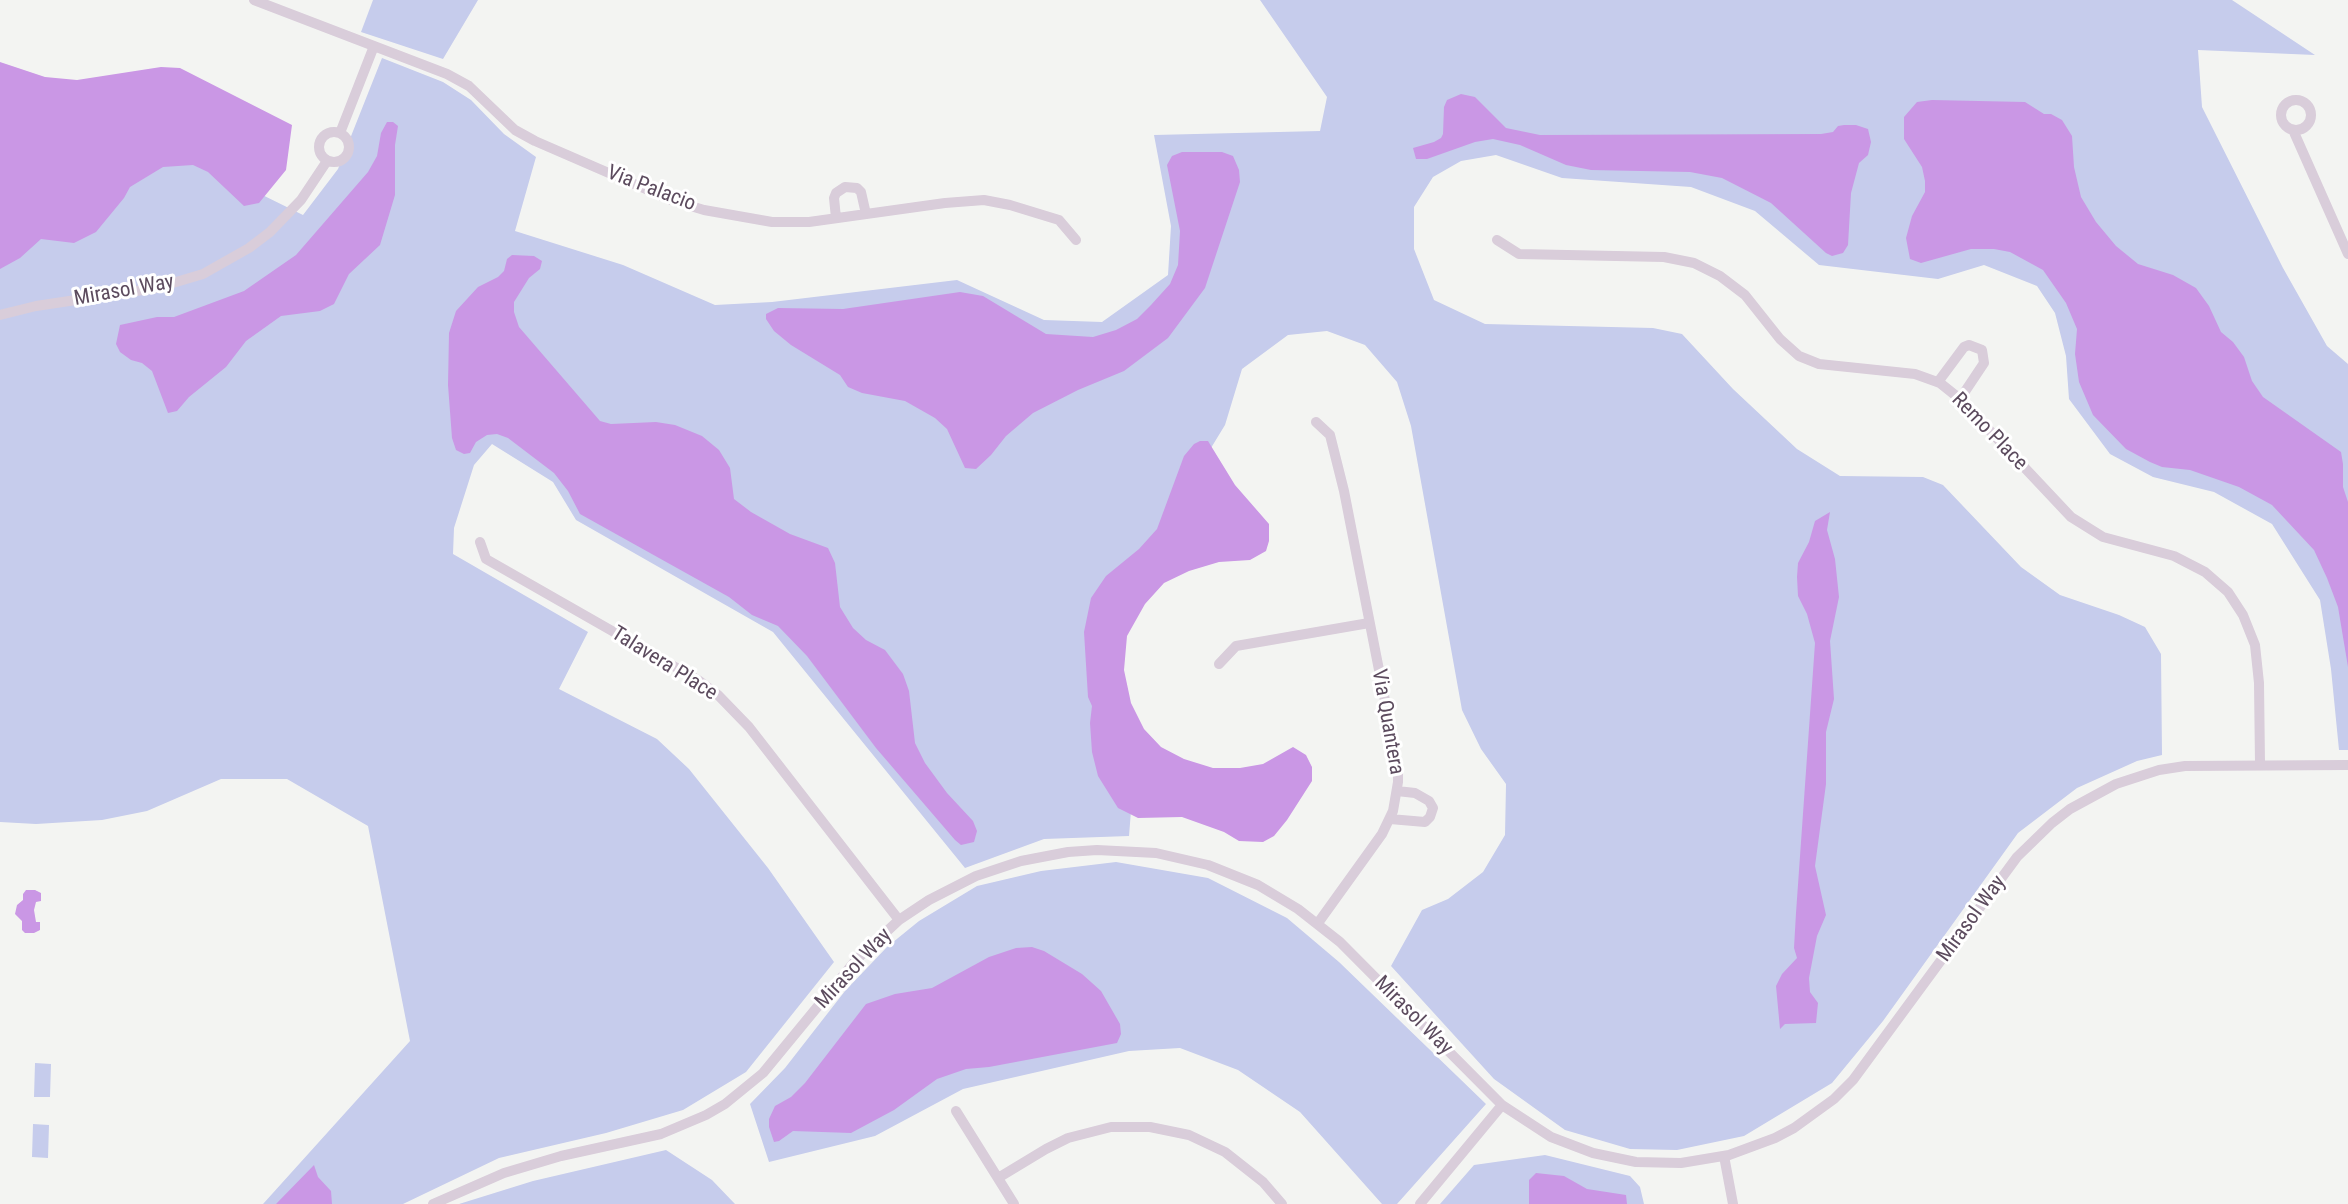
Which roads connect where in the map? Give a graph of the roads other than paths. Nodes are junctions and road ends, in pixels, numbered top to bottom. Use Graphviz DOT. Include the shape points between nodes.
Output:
graph roads {
  1 [pos="254,0"];
  2 [pos="374,46"];
  3 [pos="2293,130"];
  4 [pos="340,133"];
  5 [pos="327,161"];
  6 [pos="866,214"];
  7 [pos="836,218"];
  8 [pos="1076,240"];
  9 [pos="1497,240"];
  10 [pos="2348,254"];
  11 [pos="0,315"];
  12 [pos="1938,382"];
  13 [pos="1960,399"];
  14 [pos="1316,422"];
  15 [pos="480,542"];
  16 [pos="1370,623"];
  17 [pos="1219,664"];
  18 [pos="2260,764"];
  19 [pos="2348,765"];
  20 [pos="1397,791"];
  21 [pos="1390,819"];
  22 [pos="899,920"];
  23 [pos="1318,923"];
  24 [pos="1502,1105"];
  25 [pos="956,1111"];
  26 [pos="1724,1156"];
  27 [pos="998,1178"];
  28 [pos="433,1204"];
  29 [pos="1014,1204"];
  30 [pos="1282,1204"];
  31 [pos="1420,1204"];
  32 [pos="1733,1204"];
  1 -- 2 [label="street, Via Palacio"];
  2 -- 4 [label="street, Mirasol Way"];
  2 -- 7 [label="street, Via Palacio" via="469,86 515,130 535,141 671,200 772,222"];
  3 -- 10 [label="street"];
  4 -- 5 [label="street, Mirasol Way" via="321,139 320,154"];
  4 -- 5 [label="street, Mirasol Way" via="349,144 348,153 337,162"];
  5 -- 11 [label="street, Mirasol Way" via="302,200 270,232 203,274 156,289"];
  6 -- 7 [label="street, Via Palacio"];
  6 -- 7 [label="street" via="861,192 845,187 836,193"];
  6 -- 8 [label="street, Via Palacio" via="984,200 1059,220"];
  9 -- 12 [label="street, Remo Place" via="1519,254 1664,257 1694,263 1745,295 1780,340 1799,356 1819,364 1915,374"];
  12 -- 13 [label="street, Remo Place"];
  12 -- 13 [label="street" via="1964,347 1982,350 1984,363"];
  13 -- 18 [label="street, Remo Place" via="2071,517 2103,537 2174,556 2205,572 2228,592 2244,614 2255,645"];
  14 -- 16 [label="street, Via Quantera" via="1330,435"];
  15 -- 22 [label="street, Talavera Place" via="486,559 718,695 749,727"];
  16 -- 17 [label="street" via="1236,646"];
  16 -- 20 [label="street, Via Quantera" via="1398,767"];
  18 -- 19 [label="street, Mirasol Way"];
  18 -- 26 [label="street, Mirasol Way" via="2159,770 2116,784 2052,822 2017,857 1853,1080 1794,1128"];
  20 -- 21 [label="street, Via Quantera"];
  20 -- 21 [label="street" via="1415,793 1433,808 1425,822"];
  21 -- 23 [label="street, Via Quantera"];
  22 -- 23 [label="street, Mirasol Way" via="949,888 998,867 1044,855 1097,850 1156,853 1208,865 1258,885"];
  22 -- 28 [label="street, Mirasol Way" via="856,960 763,1073 716,1110 661,1134 513,1170"];
  23 -- 24 [label="street, Mirasol Way"];
  24 -- 26 [label="street, Mirasol Way" via="1551,1137 1614,1158 1681,1163"];
  24 -- 31 [label="street"];
  25 -- 27 [label="street"];
  26 -- 32 [label="street"];
  27 -- 29 [label="street"];
  27 -- 30 [label="street" via="1068,1138 1111,1128 1150,1127 1189,1135 1225,1152"];
}
